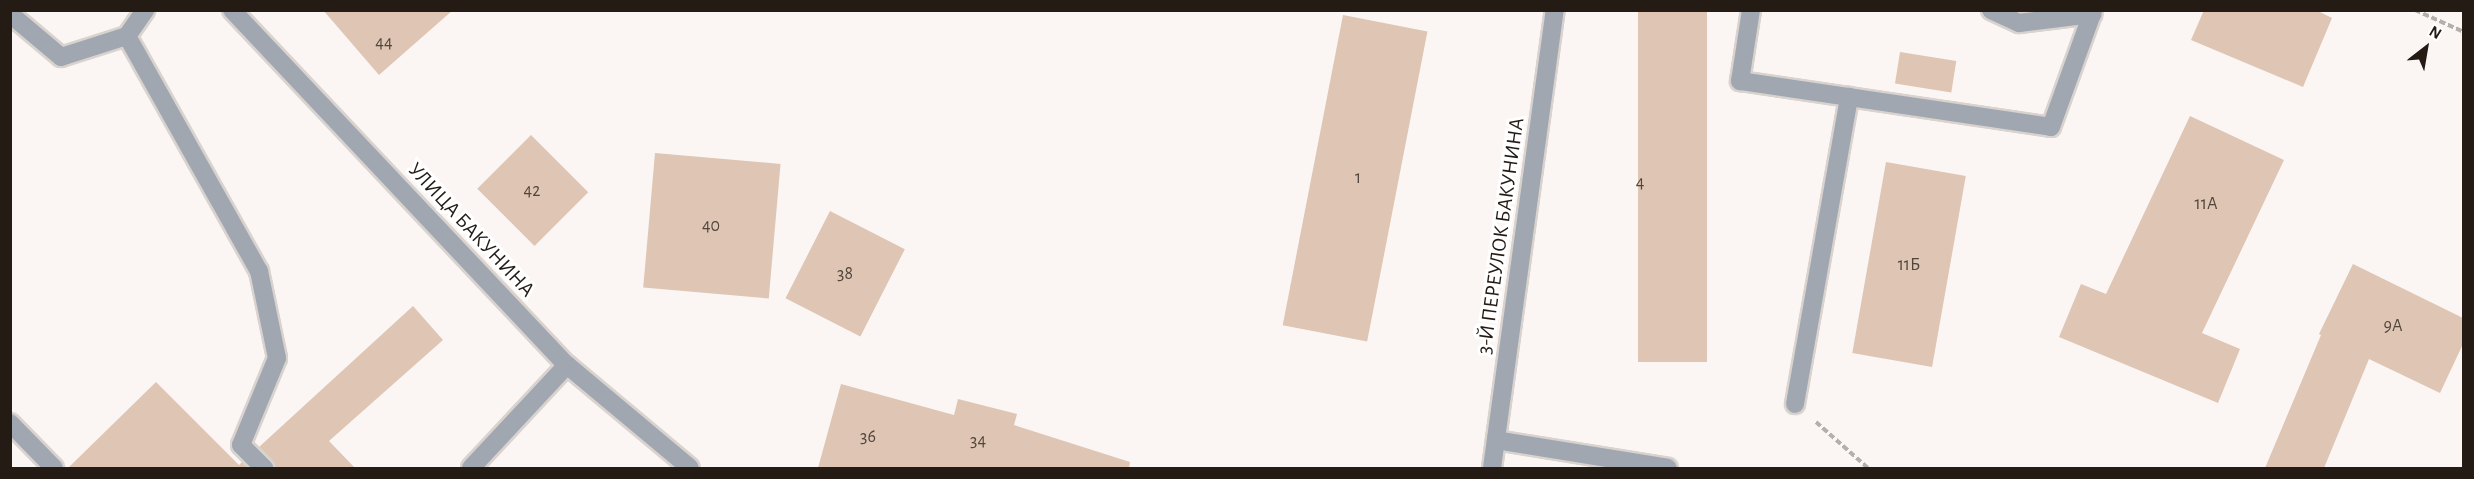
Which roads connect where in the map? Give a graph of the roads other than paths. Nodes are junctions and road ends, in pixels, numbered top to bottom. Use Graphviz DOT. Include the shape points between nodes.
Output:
graph roads {
  1 [pos="145,10"];
  2 [pos="232,10"];
  3 [pos="1555,10"];
  4 [pos="1751,10"];
  5 [pos="1991,10"];
  6 [pos="2093,12"];
  7 [pos="10,14"];
  8 [pos="127,36"];
  9 [pos="1849,97"];
  10 [pos="567,365"];
  11 [pos="1795,404"];
  12 [pos="10,423"];
  13 [pos="1496,440"];
  14 [pos="54,468"];
  15 [pos="264,468"];
  16 [pos="471,468"];
  17 [pos="690,468"];
  18 [pos="1492,468"];
  19 [pos="1668,468"];
  1 -- 8 [label="street"];
  2 -- 10 [label="street, УЛИЦА БАКУНИНА"];
  3 -- 13 [label="street, 3-Й ПЕРЕУЛОК БАКУНИНА"];
  4 -- 9 [label="street" via="1740,81"];
  5 -- 6 [label="street" via="2019,23"];
  6 -- 9 [label="street" via="2051,128"];
  7 -- 8 [label="street" via="61,57"];
  8 -- 15 [label="street" via="260,271 277,358 241,445"];
  9 -- 11 [label="street"];
  10 -- 16 [label="street"];
  10 -- 17 [label="street, УЛИЦА БАКУНИНА"];
  12 -- 14 [label="street"];
  13 -- 18 [label="street, 3-Й ПЕРЕУЛОК БАКУНИНА"];
  13 -- 19 [label="street"];
}
